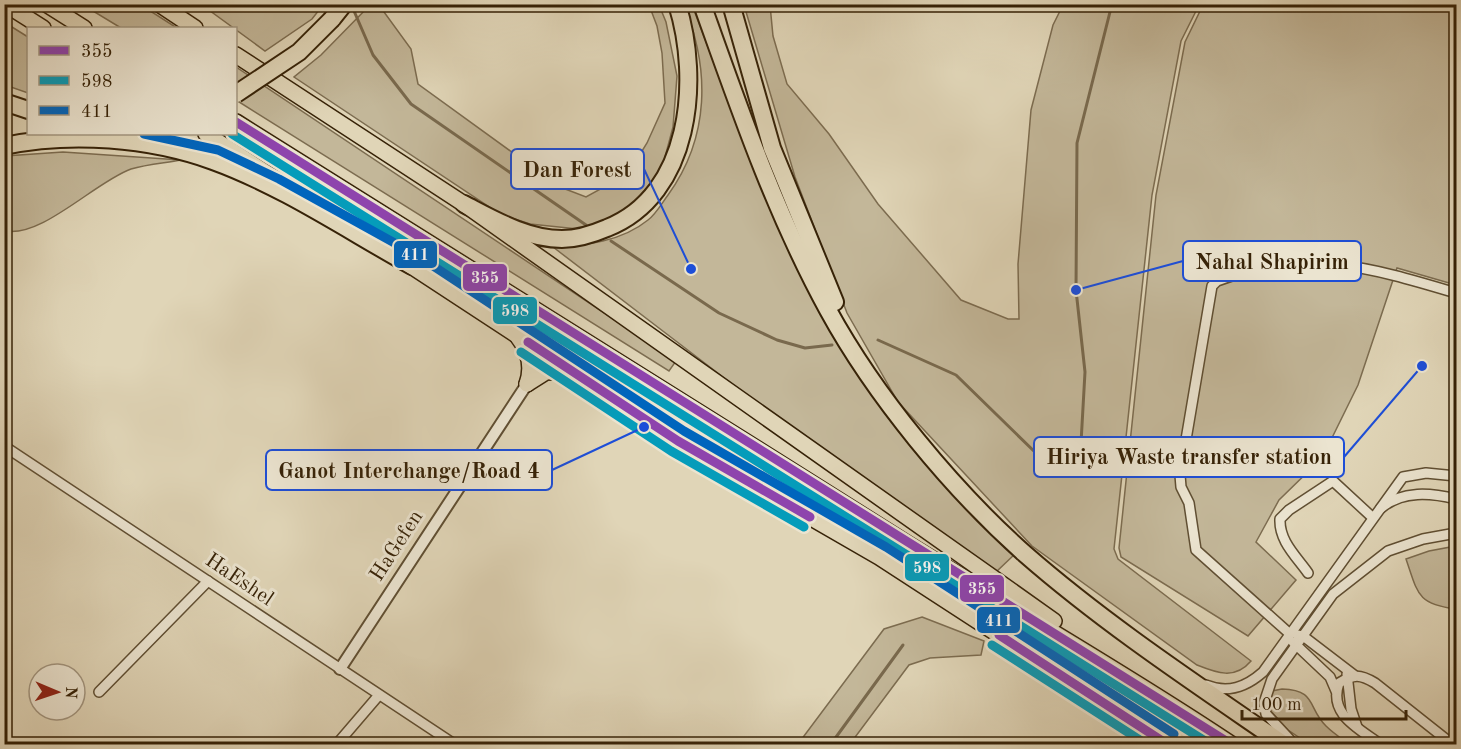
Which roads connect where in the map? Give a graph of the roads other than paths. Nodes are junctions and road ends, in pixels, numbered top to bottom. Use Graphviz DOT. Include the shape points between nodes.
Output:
graph roads {
  1 [pos="46,4"];
  2 [pos="159,4"];
  3 [pos="344,4"];
  4 [pos="677,4"];
  5 [pos="702,4"];
  6 [pos="731,4"];
  7 [pos="10,8"];
  8 [pos="41,27"];
  9 [pos="82,27"];
  10 [pos="194,27"];
  11 [pos="237,56"];
  12 [pos="237,93"];
  13 [pos="4,102"];
  14 [pos="27,110"];
  15 [pos="237,123"];
  16 [pos="208,135"];
  17 [pos="4,146"];
  18 [pos="464,204"];
  19 [pos="411,266"];
  20 [pos="1456,293"];
  21 [pos="516,334"];
  22 [pos="861,364"];
  23 [pos="575,371"];
  24 [pos="527,384"];
  25 [pos="8,449"];
  26 [pos="4,460"];
  27 [pos="1456,476"];
  28 [pos="1456,499"];
  29 [pos="1373,515"];
  30 [pos="1456,532"];
  31 [pos="1308,573"];
  32 [pos="208,581"];
  33 [pos="1290,634"];
  34 [pos="1303,636"];
  35 [pos="1295,646"];
  36 [pos="340,669"];
  37 [pos="1186,676"];
  38 [pos="1351,676"];
  39 [pos="1336,691"];
  40 [pos="99,692"];
  41 [pos="379,695"];
  42 [pos="1162,698"];
  43 [pos="1357,728"];
  44 [pos="337,744"];
  45 [pos="454,744"];
  46 [pos="1167,744"];
  47 [pos="1231,744"];
  48 [pos="1283,744"];
  49 [pos="1294,744"];
  50 [pos="1380,744"];
  51 [pos="1452,744"];
  1 -- 9 [label="highway"];
  2 -- 10 [label="highway"];
  3 -- 12 [label="highway, bridge" via="300,52"];
  4 -- 18 [label="highway" via="687,44 687,98 673,162 655,196 618,224 565,239 525,232"];
  5 -- 22 [label="highway" via="755,152 811,279"];
  6 -- 22 [label="highway" via="772,148"];
  7 -- 8 [label="highway"];
  11 -- 18 [label="highway"];
  13 -- 14 [label="highway"];
  15 -- 42 [label="highway" via="906,543"];
  16 -- 19 [label="highway"];
  17 -- 19 [label="highway" via="40,140 104,140 213,161 273,189"];
  18 -- 42 [label="highway"];
  19 -- 21 [label="highway"];
  20 -- 33 [label="street" via="1375,270 1325,263 1256,269 1212,286 1181,488 1189,503 1196,550"];
  21 -- 23 [label="highway"];
  21 -- 24 [label="highway" via="529,358"];
  22 -- 37 [label="highway" via="942,470 1000,531 1048,574"];
  23 -- 24 [label="highway" via="546,372"];
  23 -- 46 [label="highway" via="678,441 879,557"];
  24 -- 36 [label="street, HaGefen"];
  25 -- 26 [label="street"];
  25 -- 32 [label="street, HaEshel"];
  27 -- 29 [label="street" via="1426,473 1403,477"];
  28 -- 29 [label="street" via="1420,494 1396,498"];
  29 -- 31 [label="street" via="1333,481 1288,510 1280,519 1283,539"];
  29 -- 33 [label="street"];
  30 -- 34 [label="street" via="1407,543 1372,562 1333,594"];
  32 -- 36 [label="street, HaEshel"];
  32 -- 40 [label="street"];
  33 -- 34 [label="street"];
  33 -- 35 [label="street"];
  33 -- 37 [label="street" via="1263,672 1243,686 1222,690"];
  34 -- 35 [label="street"];
  34 -- 38 [label="street" via="1345,666"];
  35 -- 39 [label="street" via="1330,677"];
  35 -- 49 [label="street" via="1272,679 1264,703 1266,714"];
  36 -- 41 [label="street, HaEshel"];
  37 -- 48 [label="highway"];
  38 -- 39 [label="street" via="1339,683"];
  38 -- 43 [label="street" via="1351,709"];
  38 -- 51 [label="street" via="1365,676"];
  39 -- 43 [label="street" via="1338,709"];
  41 -- 44 [label="street"];
  41 -- 45 [label="street, HaEshel"];
  42 -- 47 [label="highway"];
  43 -- 50 [label="street"];
}
